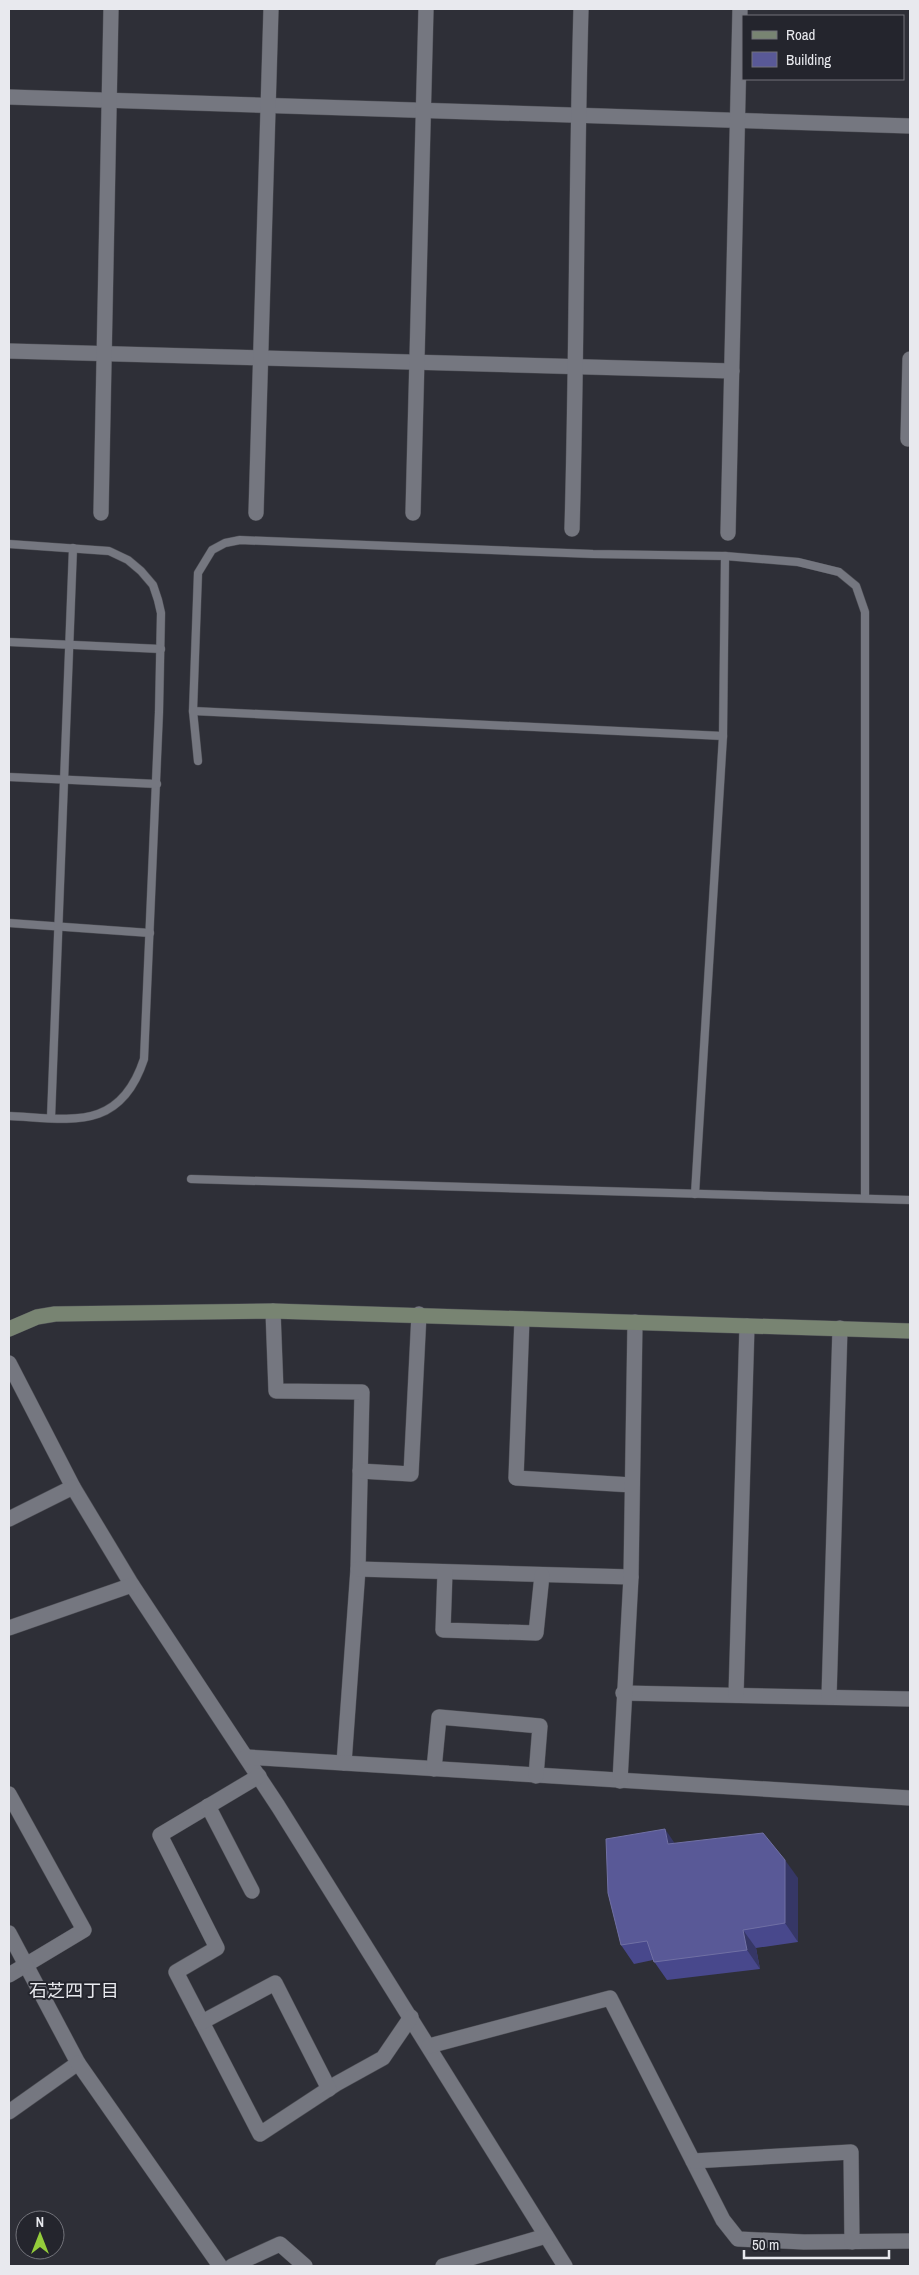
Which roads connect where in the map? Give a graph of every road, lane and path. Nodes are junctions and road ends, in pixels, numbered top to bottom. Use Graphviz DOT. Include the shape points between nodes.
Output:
graph roads {
  1 [pos="111,9"];
  2 [pos="270,9"];
  3 [pos="426,9"];
  4 [pos="581,9"];
  5 [pos="740,9"];
  6 [pos="9,97"];
  7 [pos="108,100"];
  8 [pos="268,105"];
  9 [pos="422,110"];
  10 [pos="578,115"];
  11 [pos="738,120"];
  12 [pos="910,126"];
  13 [pos="9,351"];
  14 [pos="103,354"];
  15 [pos="259,358"];
  16 [pos="910,359"];
  17 [pos="416,362"];
  18 [pos="576,367"];
  19 [pos="732,372"];
  20 [pos="908,439"];
  21 [pos="101,513"];
  22 [pos="256,513"];
  23 [pos="413,513"];
  24 [pos="572,529"];
  25 [pos="728,533"];
  26 [pos="9,544"];
  27 [pos="73,548"];
  28 [pos="725,556"];
  29 [pos="9,642"];
  30 [pos="70,645"];
  31 [pos="160,649"];
  32 [pos="193,711"];
  33 [pos="723,736"];
  34 [pos="198,761"];
  35 [pos="9,777"];
  36 [pos="64,779"];
  37 [pos="157,784"];
  38 [pos="9,923"];
  39 [pos="58,925"];
  40 [pos="150,934"];
  41 [pos="9,1116"];
  42 [pos="51,1118"];
  43 [pos="191,1179"];
  44 [pos="695,1194"];
  45 [pos="865,1198"];
  46 [pos="910,1200"];
  47 [pos="273,1311"];
  48 [pos="419,1314"];
  49 [pos="522,1319"];
  50 [pos="635,1322"];
  51 [pos="747,1326"];
  52 [pos="840,1328"];
  53 [pos="9,1329"];
  54 [pos="910,1331"];
  55 [pos="9,1363"];
  56 [pos="360,1471"];
  57 [pos="632,1486"];
  58 [pos="73,1487"];
  59 [pos="9,1519"];
  60 [pos="358,1569"];
  61 [pos="445,1572"];
  62 [pos="542,1575"];
  63 [pos="631,1577"];
  64 [pos="132,1585"];
  65 [pos="9,1628"];
  66 [pos="623,1693"];
  67 [pos="736,1695"];
  68 [pos="829,1697"];
  69 [pos="910,1699"];
  70 [pos="246,1757"];
  71 [pos="344,1763"];
  72 [pos="434,1769"];
  73 [pos="259,1776"];
  74 [pos="536,1776"];
  75 [pos="620,1781"];
  76 [pos="9,1794"];
  77 [pos="910,1798"];
  78 [pos="208,1806"];
  79 [pos="252,1891"];
  80 [pos="9,1933"];
  81 [pos="25,1964"];
  82 [pos="9,1975"];
  83 [pos="411,2017"];
  84 [pos="202,2022"];
  85 [pos="429,2046"];
  86 [pos="78,2063"];
  87 [pos="329,2089"];
  88 [pos="9,2112"];
  89 [pos="693,2161"];
  90 [pos="546,2236"];
  91 [pos="910,2240"];
  92 [pos="852,2242"];
  93 [pos="220,2266"];
  94 [pos="232,2266"];
  95 [pos="305,2266"];
  96 [pos="443,2266"];
  97 [pos="565,2266"];
  1 -- 7 [label="street"];
  2 -- 8 [label="street"];
  3 -- 9 [label="street"];
  4 -- 10 [label="street"];
  5 -- 11 [label="street"];
  6 -- 7 [label="street"];
  7 -- 8 [label="street"];
  7 -- 14 [label="street"];
  8 -- 9 [label="street"];
  8 -- 15 [label="street"];
  9 -- 10 [label="street"];
  9 -- 17 [label="street"];
  10 -- 11 [label="street"];
  10 -- 18 [label="street"];
  11 -- 12 [label="street"];
  11 -- 19 [label="street"];
  13 -- 14 [label="street"];
  14 -- 15 [label="street"];
  14 -- 21 [label="street"];
  15 -- 17 [label="street"];
  15 -- 22 [label="street"];
  16 -- 20 [label="street"];
  17 -- 18 [label="street"];
  17 -- 23 [label="street"];
  18 -- 19 [label="street"];
  18 -- 24 [label="street"];
  19 -- 25 [label="street"];
  26 -- 27 [label="lane"];
  27 -- 30 [label="lane"];
  27 -- 31 [label="lane" via="109,551 141,571 153,585 158,600"];
  28 -- 32 [label="lane" via="240,540 225,543 212,550 198,573"];
  28 -- 33 [label="lane"];
  28 -- 45 [label="lane" via="798,562 838,572 856,586 865,612"];
  29 -- 30 [label="lane"];
  30 -- 31 [label="lane"];
  30 -- 36 [label="lane"];
  31 -- 37 [label="lane"];
  32 -- 33 [label="lane"];
  32 -- 34 [label="lane"];
  33 -- 44 [label="lane"];
  35 -- 36 [label="lane"];
  36 -- 37 [label="lane"];
  36 -- 39 [label="lane"];
  37 -- 40 [label="lane"];
  38 -- 39 [label="lane"];
  39 -- 40 [label="lane"];
  39 -- 42 [label="lane"];
  40 -- 42 [label="lane" via="144,1059 132,1087 109,1110 94,1117"];
  41 -- 42 [label="lane"];
  43 -- 44 [label="lane"];
  44 -- 45 [label="lane"];
  45 -- 46 [label="lane"];
  47 -- 48 [label="street"];
  47 -- 53 [label="street" via="55,1314 37,1317"];
  47 -- 56 [label="street" via="276,1391 362,1392"];
  48 -- 49 [label="street"];
  48 -- 56 [label="street" via="411,1474"];
  49 -- 50 [label="street"];
  49 -- 57 [label="street" via="516,1478"];
  50 -- 51 [label="street"];
  50 -- 57 [label="street"];
  51 -- 52 [label="street"];
  51 -- 67 [label="street"];
  52 -- 54 [label="street"];
  52 -- 68 [label="street"];
  55 -- 58 [label="street"];
  56 -- 60 [label="street"];
  57 -- 63 [label="street"];
  58 -- 59 [label="street"];
  58 -- 64 [label="street"];
  60 -- 61 [label="street"];
  60 -- 71 [label="street"];
  61 -- 62 [label="street"];
  61 -- 62 [label="street" via="443,1630 518,1633 536,1633"];
  62 -- 63 [label="street"];
  63 -- 66 [label="street"];
  64 -- 65 [label="street"];
  64 -- 70 [label="street"];
  66 -- 67 [label="street"];
  66 -- 75 [label="street"];
  67 -- 68 [label="street"];
  68 -- 69 [label="street"];
  70 -- 71 [label="street"];
  70 -- 73 [label="street"];
  71 -- 72 [label="street"];
  72 -- 74 [label="street"];
  72 -- 74 [label="street" via="439,1717 540,1726"];
  73 -- 78 [label="street"];
  73 -- 83 [label="street"];
  74 -- 75 [label="street"];
  75 -- 77 [label="street"];
  76 -- 81 [label="street" via="84,1930"];
  78 -- 79 [label="street"];
  78 -- 84 [label="street" via="160,1835 216,1948 176,1972"];
  80 -- 81 [label="street"];
  81 -- 82 [label="street"];
  81 -- 86 [label="street"];
  83 -- 85 [label="street"];
  83 -- 87 [label="street" via="383,2058"];
  84 -- 87 [label="street" via="275,1983"];
  84 -- 87 [label="street" via="260,2134"];
  85 -- 89 [label="street" via="610,1998"];
  85 -- 90 [label="street"];
  86 -- 88 [label="street"];
  86 -- 93 [label="street"];
  89 -- 92 [label="street" via="722,2220 738,2239"];
  89 -- 92 [label="street" via="850,2152"];
  90 -- 96 [label="street"];
  90 -- 97 [label="street"];
  91 -- 92 [label="street"];
  94 -- 95 [label="street" via="280,2244"];
}
